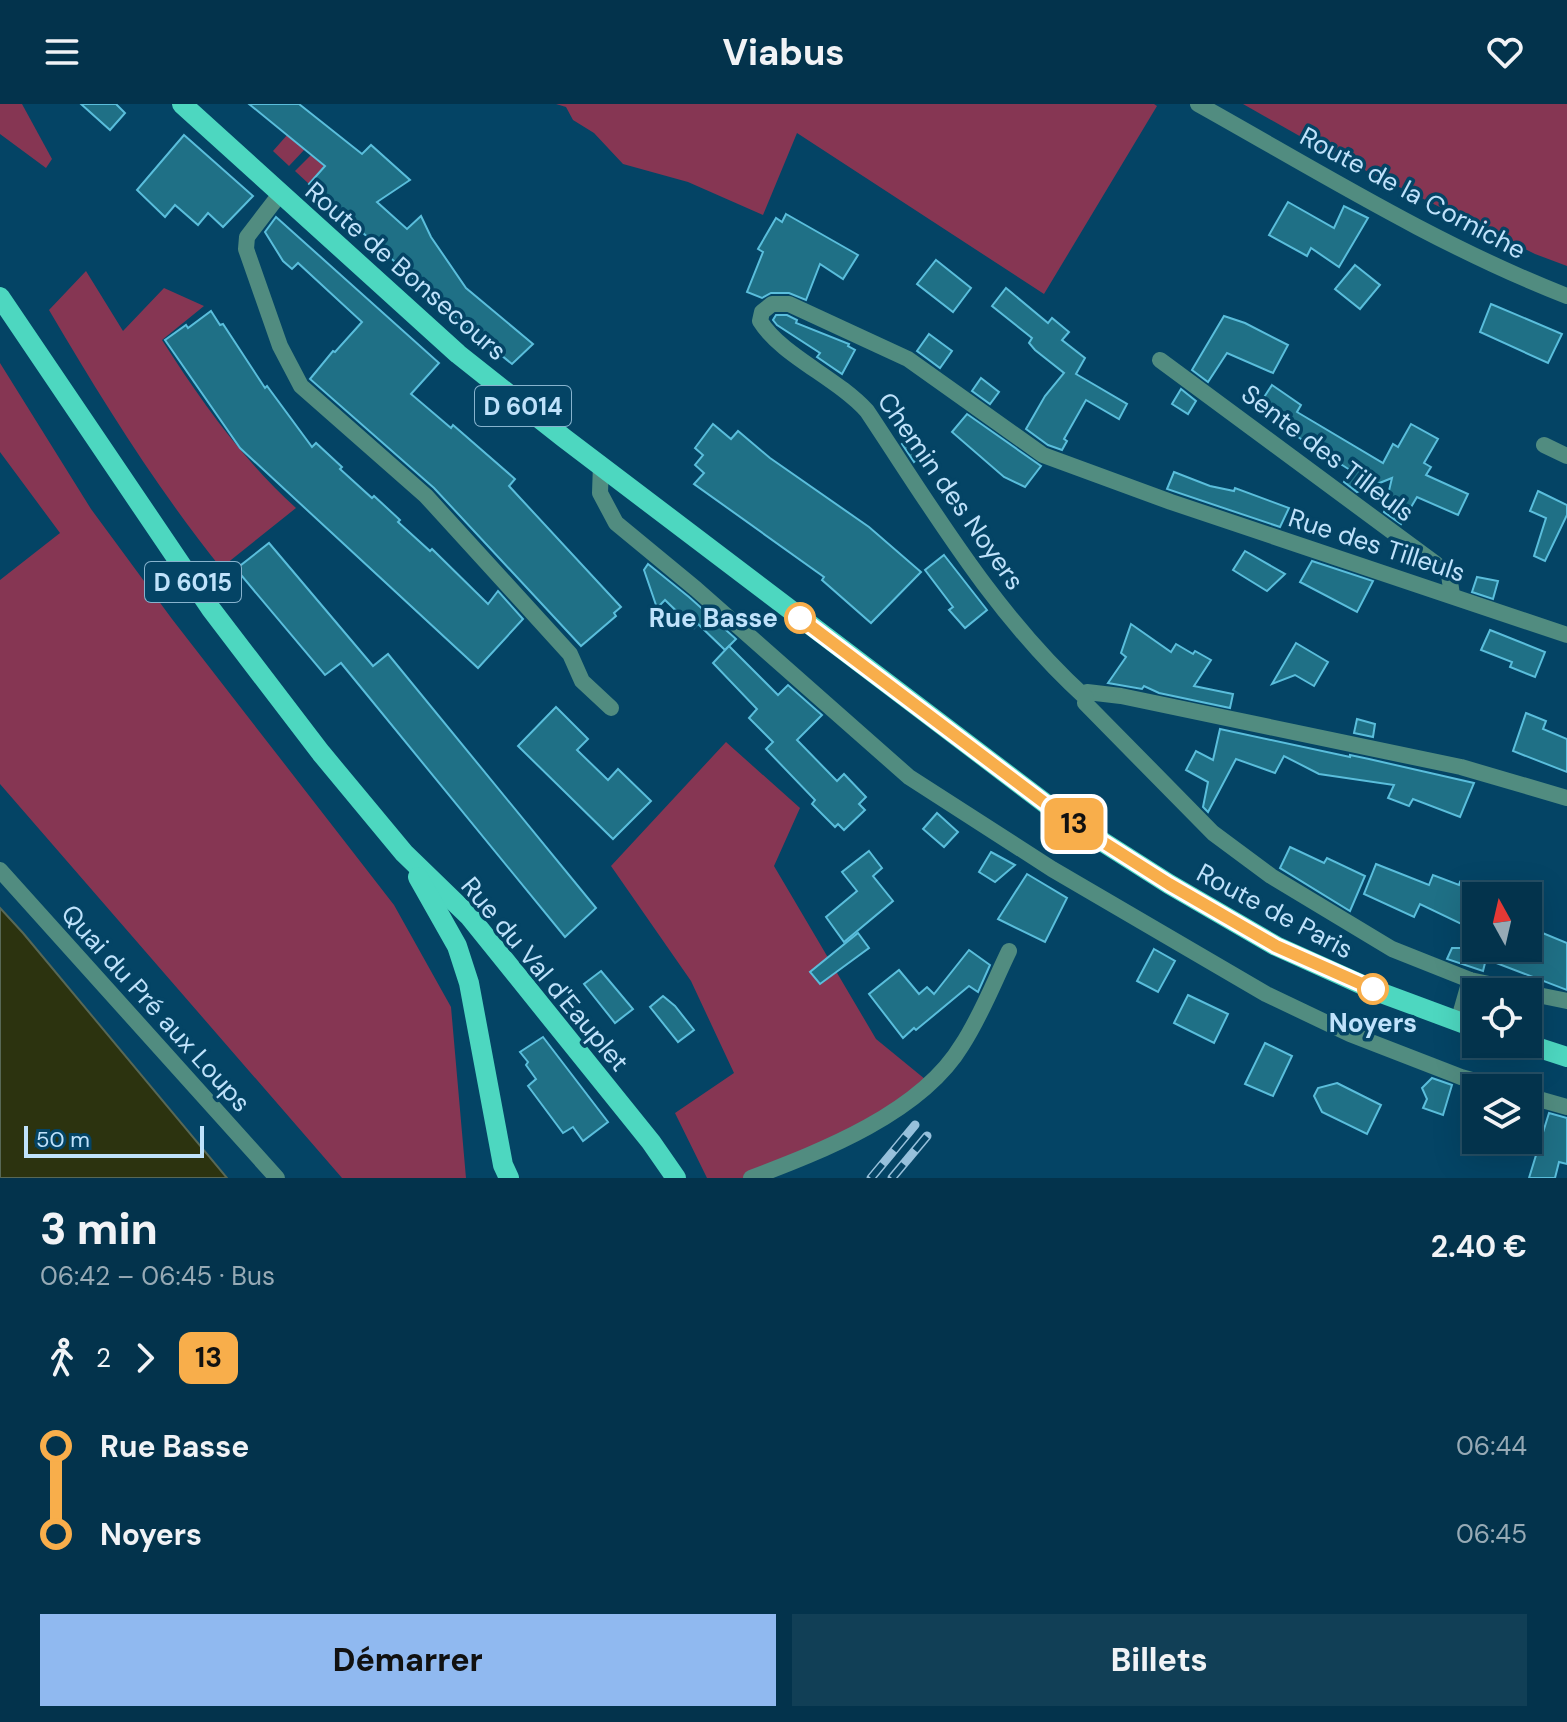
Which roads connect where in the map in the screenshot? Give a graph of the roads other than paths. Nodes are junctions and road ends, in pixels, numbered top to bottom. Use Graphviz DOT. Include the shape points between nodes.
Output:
graph roads {
  1 [pos="182,104"];
  2 [pos="1198,104"];
  3 [pos="280,194"];
  4 [pos="1567,296"];
  5 [pos="0,297"];
  6 [pos="1160,360"];
  7 [pos="1544,445"];
  8 [pos="1567,456"];
  9 [pos="601,464"];
  10 [pos="1171,502"];
  11 [pos="1452,595"];
  12 [pos="1567,635"];
  13 [pos="1086,698"];
  14 [pos="611,708"];
  15 [pos="1567,798"];
  16 [pos="1062,816"];
  17 [pos="404,853"];
  18 [pos="0,870"];
  19 [pos="1009,951"];
  20 [pos="1465,978"];
  21 [pos="1542,995"];
  22 [pos="1567,1001"];
  23 [pos="1462,1023"];
  24 [pos="1542,1049"];
  25 [pos="1567,1057"];
  26 [pos="1462,1077"];
  27 [pos="1542,1100"];
  28 [pos="1567,1107"];
  29 [pos="505,1174"];
  30 [pos="277,1178"];
  31 [pos="676,1178"];
  32 [pos="751,1178"];
  1 -- 3 [label="main road, Route de Bonsecours / D 6014"];
  2 -- 4 [label="street, Route de la Corniche" via="1429,232"];
  3 -- 9 [label="main road, Route de Bonsecours / D 6014" via="458,354"];
  3 -- 14 [label="street" via="247,237 246,249 280,346 301,386 426,496 570,654 582,681"];
  5 -- 17 [label="main road, D 6015" via="211,609"];
  6 -- 11 [label="street, Sente des Tilleuls" via="1436,564 1449,575"];
  7 -- 8 [label="street"];
  9 -- 16 [label="main road, Route de Bonsecours / D 6014"];
  9 -- 26 [label="street" via="600,493 616,523 909,777 1052,869 1266,994"];
  10 -- 11 [label="street, Rue des Tilleuls"];
  10 -- 13 [label="street, Chemin des Noyers" via="1043,455 908,359 789,304 772,304 762,312 760,321 769,335 851,393 867,411 1018,627"];
  11 -- 12 [label="street, Rue des Tilleuls"];
  13 -- 15 [label="street" via="1087,692 1121,696 1461,767"];
  13 -- 20 [label="street, Chemin des Noyers" via="1085,703 1213,833 1259,867 1392,949"];
  16 -- 23 [label="main road, Route de Paris / D 6014" via="1276,946"];
  17 -- 29 [label="main road, Rue du Val d'Eauplet / D 6015" via="457,946 469,983"];
  17 -- 31 [label="main road, Rue du Val d'Eauplet / D 6015" via="469,916"];
  18 -- 30 [label="street, Quai du Pré aux Loups"];
  19 -- 32 [label="street" via="962,1046 931,1084 882,1119"];
  21 -- 22 [label="street, Chemin des Noyers"];
  24 -- 25 [label="main road"];
  27 -- 28 [label="street"];
}
